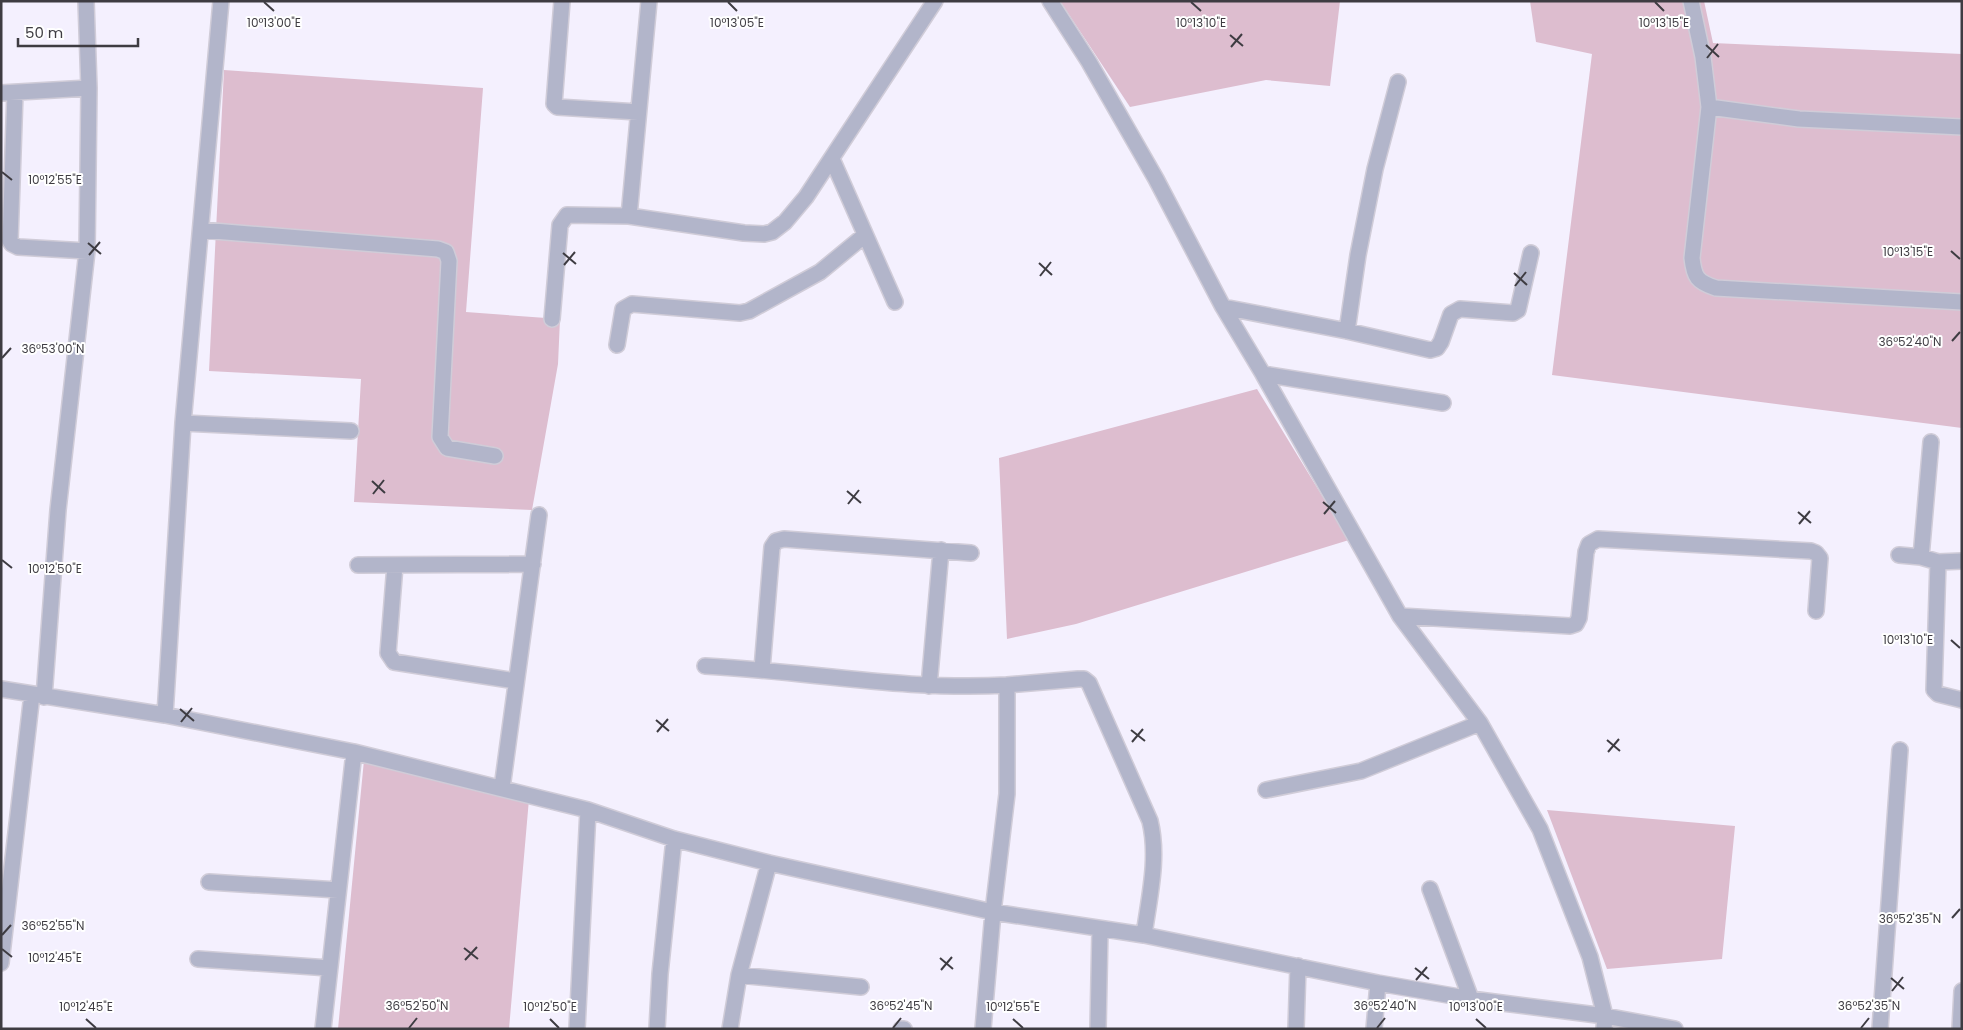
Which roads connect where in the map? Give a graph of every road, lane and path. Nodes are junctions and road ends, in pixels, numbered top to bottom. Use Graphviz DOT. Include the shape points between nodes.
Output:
graph roads {
  1 [pos="86,1"];
  2 [pos="221,1"];
  3 [pos="562,1"];
  4 [pos="649,1"];
  5 [pos="935,1"];
  6 [pos="1050,1"];
  7 [pos="1691,1"];
  8 [pos="1398,82"];
  9 [pos="89,88"];
  10 [pos="8,93"];
  11 [pos="1709,107"];
  12 [pos="638,112"];
  13 [pos="1962,127"];
  14 [pos="832,159"];
  15 [pos="629,216"];
  16 [pos="200,230"];
  17 [pos="864,235"];
  18 [pos="87,251"];
  19 [pos="1531,253"];
  20 [pos="895,302"];
  21 [pos="1962,302"];
  22 [pos="1223,307"];
  23 [pos="552,319"];
  24 [pos="1347,331"];
  25 [pos="617,345"];
  26 [pos="1263,374"];
  27 [pos="1443,404"];
  28 [pos="183,423"];
  29 [pos="351,431"];
  30 [pos="1931,442"];
  31 [pos="495,456"];
  32 [pos="539,515"];
  33 [pos="941,550"];
  34 [pos="971,553"];
  35 [pos="1899,555"];
  36 [pos="1922,557"];
  37 [pos="1962,561"];
  38 [pos="1938,562"];
  39 [pos="533,564"];
  40 [pos="358,565"];
  41 [pos="395,565"];
  42 [pos="1816,611"];
  43 [pos="1400,616"];
  44 [pos="705,666"];
  45 [pos="762,669"];
  46 [pos="516,681"];
  47 [pos="1006,685"];
  48 [pos="929,686"];
  49 [pos="1,689"];
  50 [pos="38,696"];
  51 [pos="1962,700"];
  52 [pos="165,715"];
  53 [pos="1480,723"];
  54 [pos="1900,750"];
  55 [pos="354,752"];
  56 [pos="502,788"];
  57 [pos="1266,790"];
  58 [pos="588,810"];
  59 [pos="674,839"];
  60 [pos="769,863"];
  61 [pos="209,882"];
  62 [pos="1430,889"];
  63 [pos="338,890"];
  64 [pos="992,912"];
  65 [pos="1100,929"];
  66 [pos="1144,935"];
  67 [pos="198,959"];
  68 [pos="1,963"];
  69 [pos="1298,966"];
  70 [pos="329,968"];
  71 [pos="739,975"];
  72 [pos="1378,983"];
  73 [pos="860,987"];
  74 [pos="1962,991"];
  75 [pos="1471,999"];
  76 [pos="1604,1023"];
  77 [pos="323,1029"];
  78 [pos="577,1029"];
  79 [pos="657,1029"];
  80 [pos="730,1029"];
  81 [pos="983,1029"];
  82 [pos="1098,1029"];
  83 [pos="1296,1029"];
  84 [pos="1374,1029"];
  85 [pos="1675,1029"];
  86 [pos="1880,1029"];
  87 [pos="1960,1029"];
  1 -- 9 [label="street"];
  2 -- 16 [label="street"];
  3 -- 12 [label="street" via="554,104 557,107"];
  4 -- 12 [label="street"];
  5 -- 14 [label="street"];
  6 -- 22 [label="street" via="1156,179"];
  7 -- 11 [label="street"];
  8 -- 24 [label="street" via="1375,169"];
  9 -- 10 [label="street"];
  9 -- 18 [label="street"];
  10 -- 18 [label="street" via="10,241 18,248"];
  11 -- 13 [label="street" via="1799,119"];
  11 -- 21 [label="street" via="1692,258 1694,273 1703,284 1716,288"];
  12 -- 15 [label="street"];
  14 -- 15 [label="street" via="793,214 778,228 764,234"];
  14 -- 17 [label="street"];
  15 -- 23 [label="street" via="567,215 563,218"];
  16 -- 28 [label="street"];
  16 -- 31 [label="street" via="446,252 450,261 440,437 447,448"];
  17 -- 20 [label="street"];
  17 -- 25 [label="street" via="820,272 749,311 627,306 623,309"];
  18 -- 50 [label="street"];
  19 -- 24 [label="street" via="1518,310 1513,313 1455,311 1437,348 1430,350"];
  22 -- 24 [label="street"];
  22 -- 26 [label="street"];
  26 -- 27 [label="street"];
  26 -- 43 [label="street"];
  28 -- 29 [label="street"];
  28 -- 52 [label="street"];
  30 -- 36 [label="street"];
  32 -- 39 [label="street"];
  33 -- 34 [label="street"];
  33 -- 45 [label="street" via="776,541 772,547"];
  33 -- 48 [label="street"];
  35 -- 36 [label="street"];
  36 -- 38 [label="street"];
  37 -- 38 [label="street"];
  38 -- 51 [label="street" via="1934,690"];
  39 -- 41 [label="street"];
  39 -- 46 [label="street"];
  40 -- 41 [label="street"];
  41 -- 46 [label="street" via="388,653 394,662"];
  42 -- 43 [label="street" via="1820,558 1811,551 1598,539 1589,544 1586,552 1576,624"];
  43 -- 53 [label="street"];
  44 -- 45 [label="street"];
  45 -- 48 [label="street"];
  46 -- 56 [label="street"];
  47 -- 48 [label="street"];
  47 -- 64 [label="street" via="1007,794"];
  47 -- 66 [label="street" via="1078,679 1089,683 1150,821 1154,855"];
  49 -- 50 [label="street"];
  50 -- 52 [label="street"];
  50 -- 68 [label="street"];
  52 -- 55 [label="street"];
  53 -- 57 [label="street" via="1362,771"];
  53 -- 76 [label="street" via="1540,829 1590,957"];
  54 -- 86 [label="street"];
  55 -- 56 [label="street"];
  55 -- 63 [label="street"];
  56 -- 58 [label="street"];
  58 -- 59 [label="street"];
  58 -- 78 [label="street"];
  59 -- 60 [label="street"];
  59 -- 79 [label="street"];
  60 -- 64 [label="street"];
  60 -- 71 [label="street"];
  61 -- 63 [label="street"];
  62 -- 75 [label="street"];
  63 -- 70 [label="street"];
  64 -- 65 [label="street"];
  64 -- 81 [label="street"];
  65 -- 66 [label="street"];
  65 -- 82 [label="street"];
  66 -- 69 [label="street"];
  67 -- 70 [label="street"];
  69 -- 72 [label="street"];
  69 -- 83 [label="street"];
  70 -- 77 [label="street"];
  71 -- 73 [label="street"];
  71 -- 80 [label="street"];
  72 -- 75 [label="street"];
  72 -- 84 [label="street"];
  74 -- 87 [label="street"];
  75 -- 76 [label="street"];
  76 -- 85 [label="street"];
}
